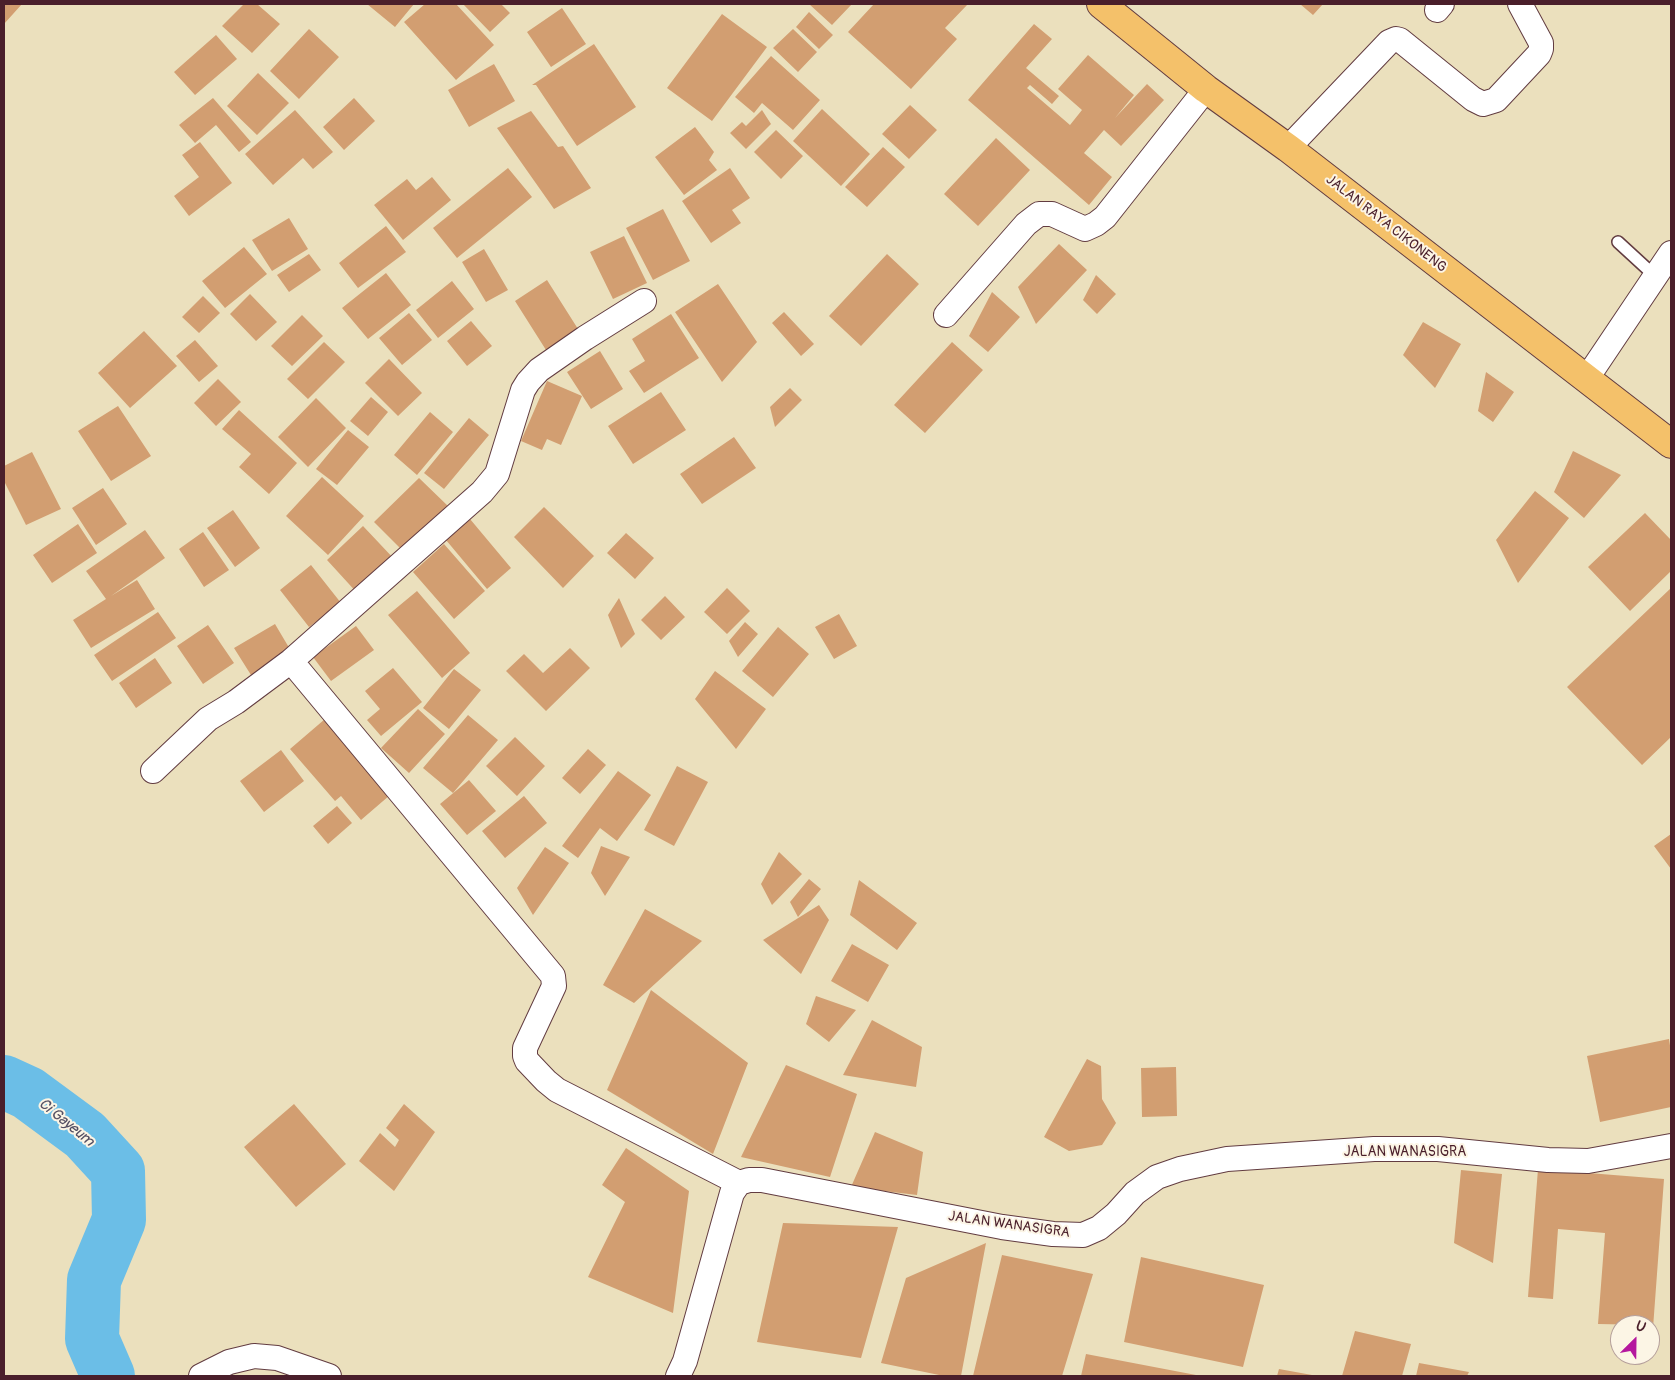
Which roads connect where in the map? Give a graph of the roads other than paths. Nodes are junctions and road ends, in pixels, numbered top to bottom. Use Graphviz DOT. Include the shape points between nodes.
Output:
graph roads {
  1 [pos="1101,4"];
  2 [pos="1520,4"];
  3 [pos="1206,89"];
  4 [pos="1288,148"];
  5 [pos="1618,242"];
  6 [pos="1671,253"];
  7 [pos="1655,276"];
  8 [pos="644,302"];
  9 [pos="946,315"];
  10 [pos="1587,378"];
  11 [pos="1671,444"];
  12 [pos="291,661"];
  13 [pos="152,770"];
  14 [pos="1671,1146"];
  15 [pos="739,1183"];
  16 [pos="200,1376"];
  17 [pos="329,1376"];
  18 [pos="678,1376"];
  1 -- 3 [label="highway, JALAN RAYA CIKONENG"];
  2 -- 4 [label="street" via="1541,43 1541,49 1496,100 1483,104 1473,99 1396,39 1389,42"];
  3 -- 4 [label="highway, JALAN RAYA CIKONENG"];
  3 -- 9 [label="street" via="1105,217 1085,228 1052,214 1038,214"];
  4 -- 10 [label="highway, JALAN RAYA CIKONENG"];
  5 -- 7 [label="lane"];
  6 -- 7 [label="street"];
  7 -- 10 [label="street"];
  8 -- 12 [label="street" via="539,370 523,390 497,474 490,484"];
  10 -- 11 [label="highway, JALAN RAYA CIKONENG"];
  12 -- 13 [label="street" via="208,719"];
  12 -- 15 [label="street" via="553,976 554,986 525,1048 527,1061 557,1090"];
  14 -- 15 [label="street, JALAN WANASIGRA" via="1588,1161 1438,1149 1374,1149 1227,1159 1180,1168 1157,1177 1099,1228 1083,1235 1002,1227 762,1180"];
  15 -- 18 [label="street" via="732,1193"];
  16 -- 17 [label="street" via="229,1362 254,1356 277,1358"];
}
